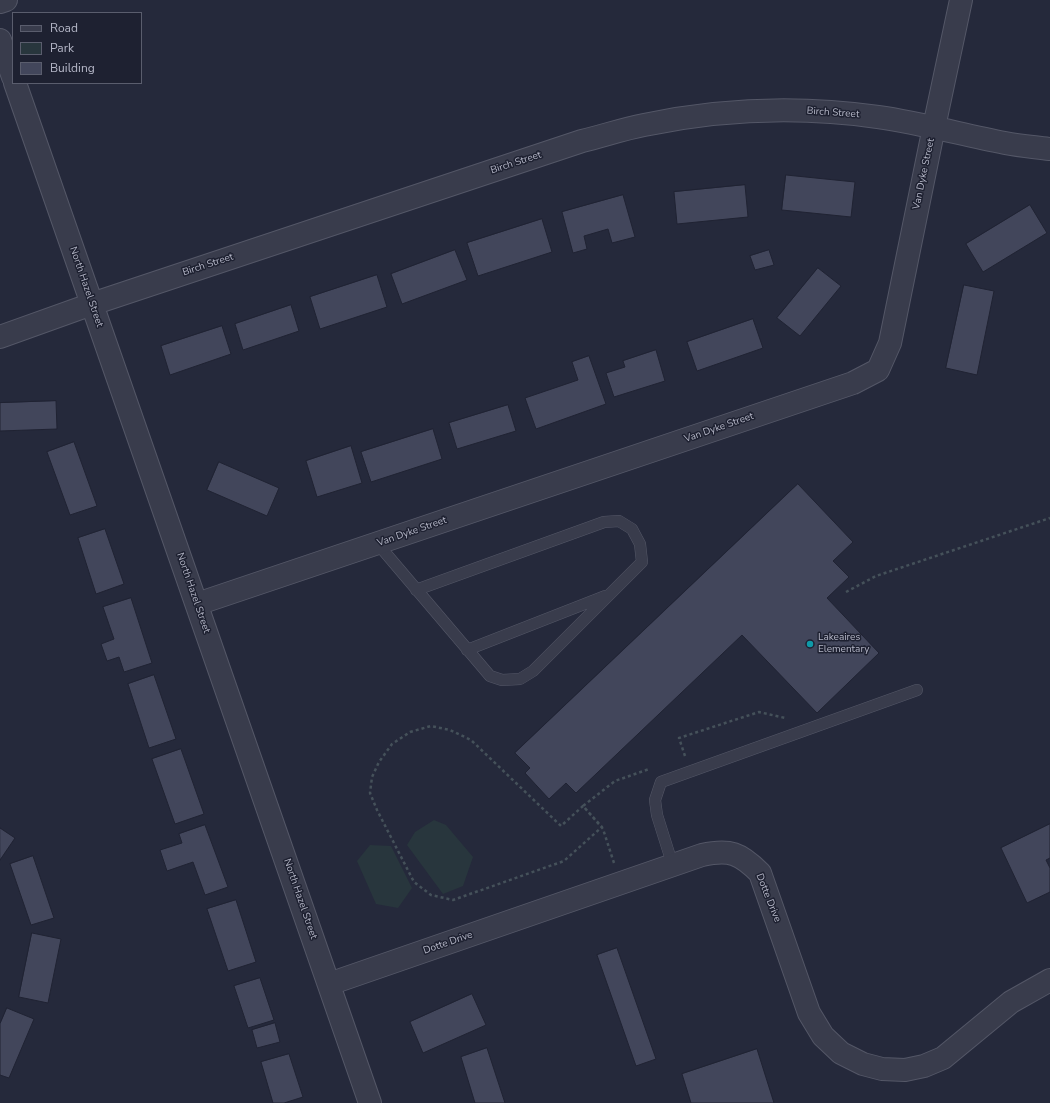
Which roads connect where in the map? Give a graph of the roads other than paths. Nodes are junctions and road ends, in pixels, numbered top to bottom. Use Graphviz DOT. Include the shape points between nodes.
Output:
graph roads {
  1 [pos="6,0"];
  2 [pos="962,0"];
  3 [pos="0,2"];
  4 [pos="0,40"];
  5 [pos="12,74"];
  6 [pos="15,84"];
  7 [pos="934,127"];
  8 [pos="1050,149"];
  9 [pos="92,304"];
  10 [pos="0,337"];
  11 [pos="377,543"];
  12 [pos="416,590"];
  13 [pos="610,594"];
  14 [pos="197,604"];
  15 [pos="468,650"];
  16 [pos="917,690"];
  17 [pos="673,866"];
  18 [pos="1050,980"];
  19 [pos="329,984"];
  20 [pos="370,1103"];
  1 -- 3 [label="street"];
  2 -- 7 [label="street, Van Dyke Street"];
  4 -- 5 [label="street"];
  6 -- 9 [label="street, North Hazel Street"];
  7 -- 8 [label="street, Birch Street" via="1006,143"];
  7 -- 9 [label="street, Birch Street" via="878,117 815,111 754,111 695,116 643,125 582,141"];
  7 -- 11 [label="street, Van Dyke Street" via="890,343 878,370 853,384"];
  9 -- 10 [label="street, Birch Street"];
  9 -- 14 [label="street, North Hazel Street"];
  11 -- 12 [label="lane"];
  11 -- 14 [label="street, Van Dyke Street"];
  12 -- 13 [label="lane" via="604,522 619,521 632,529 640,544 642,562"];
  12 -- 15 [label="lane"];
  13 -- 15 [label="lane"];
  13 -- 15 [label="lane" via="533,671 520,679 502,680 490,676"];
  14 -- 19 [label="street, North Hazel Street"];
  16 -- 17 [label="lane" via="661,782 655,800 657,815"];
  17 -- 18 [label="street, Dotte Drive" via="718,852 735,854 749,862 760,873 809,1012 823,1036 841,1053 863,1064 882,1069 905,1070 943,1058 1011,1002"];
  17 -- 19 [label="street, Dotte Drive"];
  19 -- 20 [label="street, North Hazel Street"];
}
